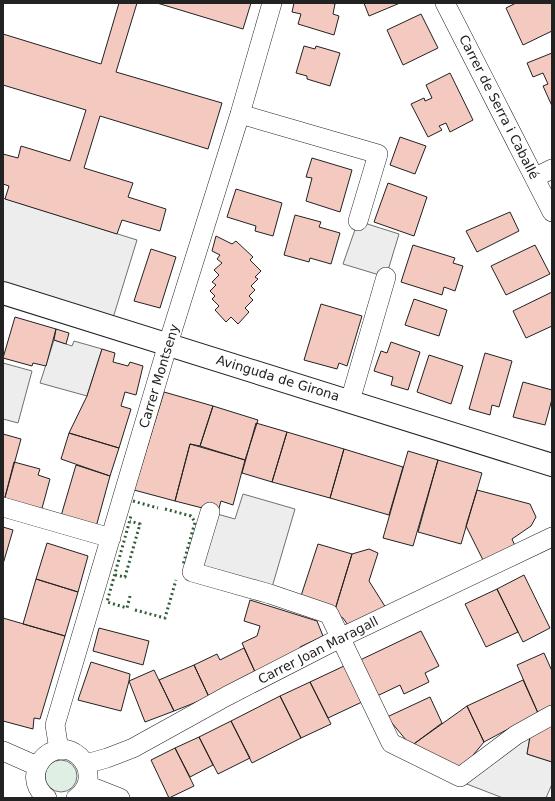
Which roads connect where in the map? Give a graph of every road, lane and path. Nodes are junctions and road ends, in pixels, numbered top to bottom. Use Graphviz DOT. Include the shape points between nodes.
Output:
graph roads {
  1 [pos="272,3"];
  2 [pos="445,3"];
  3 [pos="240,114"];
  4 [pos="544,173"];
  5 [pos="552,212"];
  6 [pos="358,221"];
  7 [pos="386,277"];
  8 [pos="3,292"];
  9 [pos="168,344"];
  10 [pos="350,401"];
  11 [pos="552,465"];
  12 [pos="3,508"];
  13 [pos="210,512"];
  14 [pos="552,537"];
  15 [pos="111,538"];
  16 [pos="340,638"];
  17 [pos="552,715"];
  18 [pos="59,750"];
  19 [pos="3,751"];
  20 [pos="86,764"];
  21 [pos="37,766"];
  22 [pos="82,792"];
  23 [pos="45,797"];
  24 [pos="120,798"];
  1 -- 3 [label="street, Carrer Montseny"];
  2 -- 4 [label="street, Carrer de Serra i Caballé"];
  3 -- 6 [label="street" via="378,154"];
  3 -- 9 [label="street, Carrer Montseny"];
  4 -- 5 [label="street, Carrer de Serra i Caballé"];
  7 -- 10 [label="street"];
  8 -- 9 [label="main road, Avinguda de Girona"];
  9 -- 10 [label="main road, Avinguda de Girona"];
  9 -- 15 [label="street, Carrer Montseny"];
  10 -- 11 [label="main road, Avinguda de Girona"];
  12 -- 15 [label="street"];
  13 -- 16 [label="street" via="192,572 330,614"];
  14 -- 16 [label="street, Carrer Joan Maragall"];
  15 -- 18 [label="street, Carrer Montseny" via="55,725"];
  16 -- 17 [label="street" via="391,743 460,777 516,735"];
  16 -- 20 [label="street, Carrer Joan Maragall" via="133,748"];
  18 -- 20 [label="street" via="74,753"];
  18 -- 21 [label="street" via="48,754"];
  19 -- 21 [label="street"];
  20 -- 22 [label="street" via="88,774"];
  21 -- 23 [label="street" via="36,782"];
  22 -- 24 [label="street"];
}
